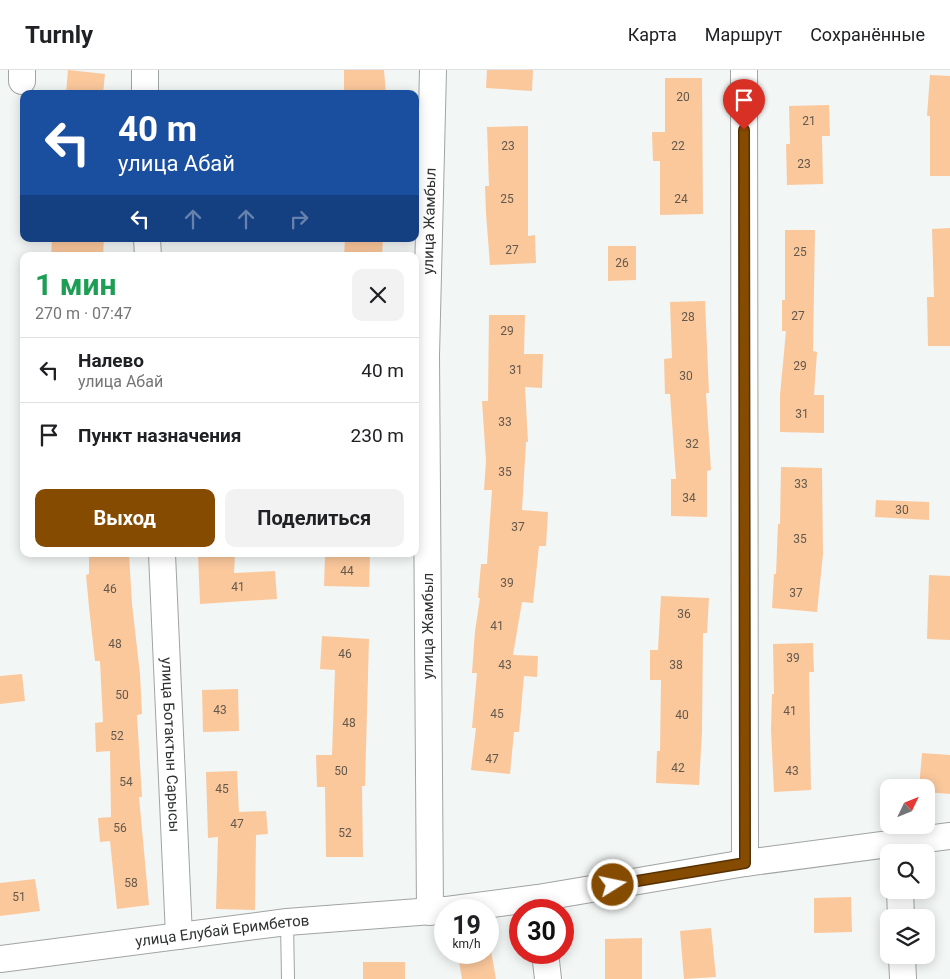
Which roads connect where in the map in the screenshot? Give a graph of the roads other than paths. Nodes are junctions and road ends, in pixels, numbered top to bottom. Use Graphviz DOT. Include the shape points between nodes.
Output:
graph roads {
  1 [pos="145,70"];
  2 [pos="433,70"];
  3 [pos="744,70"];
  4 [pos="145,90"];
  5 [pos="162,557"];
  6 [pos="950,836"];
  7 [pos="915,844"];
  8 [pos="880,850"];
  9 [pos="745,863"];
  10 [pos="441,899"];
  11 [pos="563,899"];
  12 [pos="434,912"];
  13 [pos="287,922"];
  14 [pos="179,936"];
  15 [pos="0,959"];
  16 [pos="546,964"];
  17 [pos="903,964"];
  18 [pos="288,979"];
  19 [pos="548,979"];
  20 [pos="904,979"];
  1 -- 4 [label="street"];
  2 -- 10 [label="street, улица Жамбыл" via="426,356"];
  3 -- 9 [label="street"];
  5 -- 14 [label="street, улица Ботактын Сарысы"];
  6 -- 7 [label="street, улица Елубай Еримбетов"];
  8 -- 9 [label="street, улица Елубай Еримбетов"];
  9 -- 11 [label="street, улица Елубай Еримбетов"];
  12 -- 13 [label="street, улица Елубай Еримбетов"];
  13 -- 14 [label="street, улица Елубай Еримбетов"];
  13 -- 18 [label="lane"];
  14 -- 15 [label="street, улица Елубай Еримбетов"];
  16 -- 19 [label="street"];
  17 -- 20 [label="street"];
}
